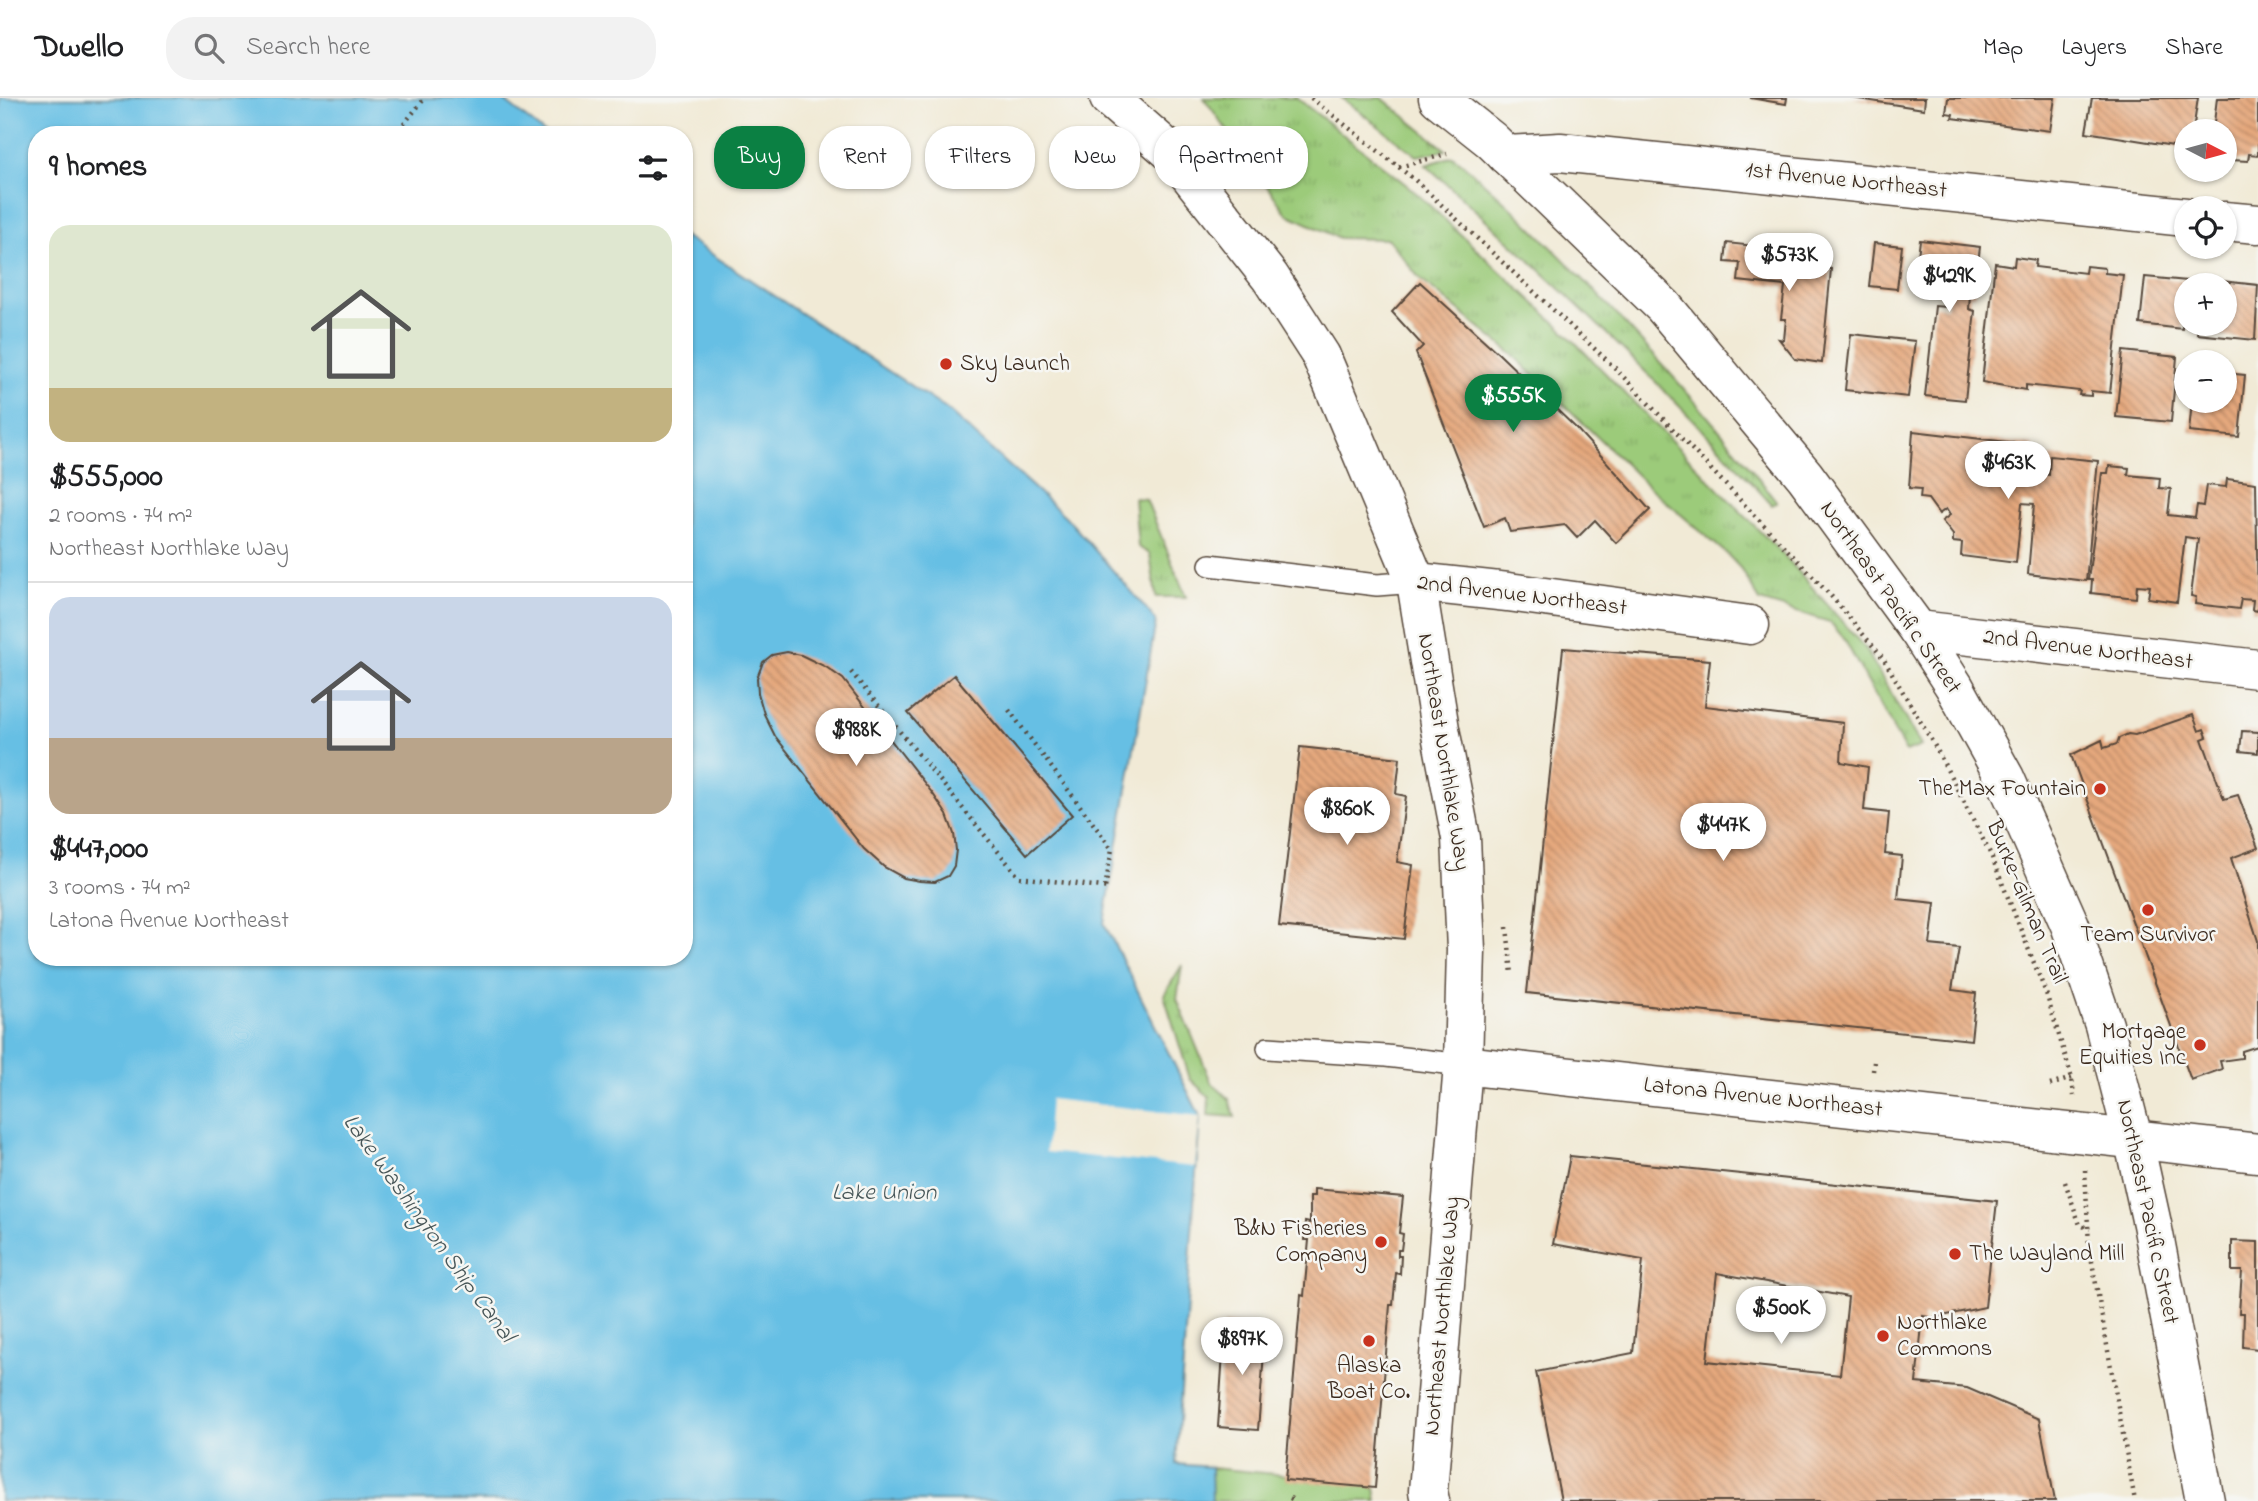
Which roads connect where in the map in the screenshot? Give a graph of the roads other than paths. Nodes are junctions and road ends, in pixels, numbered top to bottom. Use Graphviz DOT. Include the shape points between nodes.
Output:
graph roads {
  1 [pos="1109,98"];
  2 [pos="1438,98"];
  3 [pos="1506,155"];
  4 [pos="2174,216"];
  5 [pos="2237,222"];
  6 [pos="2258,224"];
  7 [pos="1210,565"];
  8 [pos="1416,582"];
  9 [pos="1750,625"];
  10 [pos="1918,630"];
  11 [pos="2258,669"];
  12 [pos="1268,1048"];
  13 [pos="1463,1065"];
  14 [pos="2133,1138"];
  15 [pos="2258,1153"];
  16 [pos="1430,1501"];
  17 [pos="2205,1501"];
  1 -- 8 [label="street, Northeast Northlake Way" via="1172,153 1270,277 1321,356"];
  2 -- 3 [label="street, Northeast Pacific Street"];
  3 -- 4 [label="street, 1st Avenue Northeast" via="1560,152"];
  3 -- 10 [label="street, Northeast Pacific Street" via="1663,306 1805,476"];
  5 -- 6 [label="street"];
  7 -- 8 [label="lane, 2nd Avenue Northeast" via="1377,585"];
  8 -- 9 [label="street, 2nd Avenue Northeast"];
  8 -- 13 [label="street, Northeast Northlake Way" via="1461,838 1466,950"];
  10 -- 11 [label="street, 2nd Avenue Northeast"];
  10 -- 14 [label="street, Northeast Pacific Street" via="2005,778 2050,877 2104,1026"];
  12 -- 13 [label="lane, Latona Avenue Northeast"];
  13 -- 14 [label="street, Latona Avenue Northeast"];
  13 -- 16 [label="street, Northeast Northlake Way"];
  14 -- 15 [label="street, Latona Avenue Northeast"];
  14 -- 17 [label="street, Northeast Pacific Street"];
}
